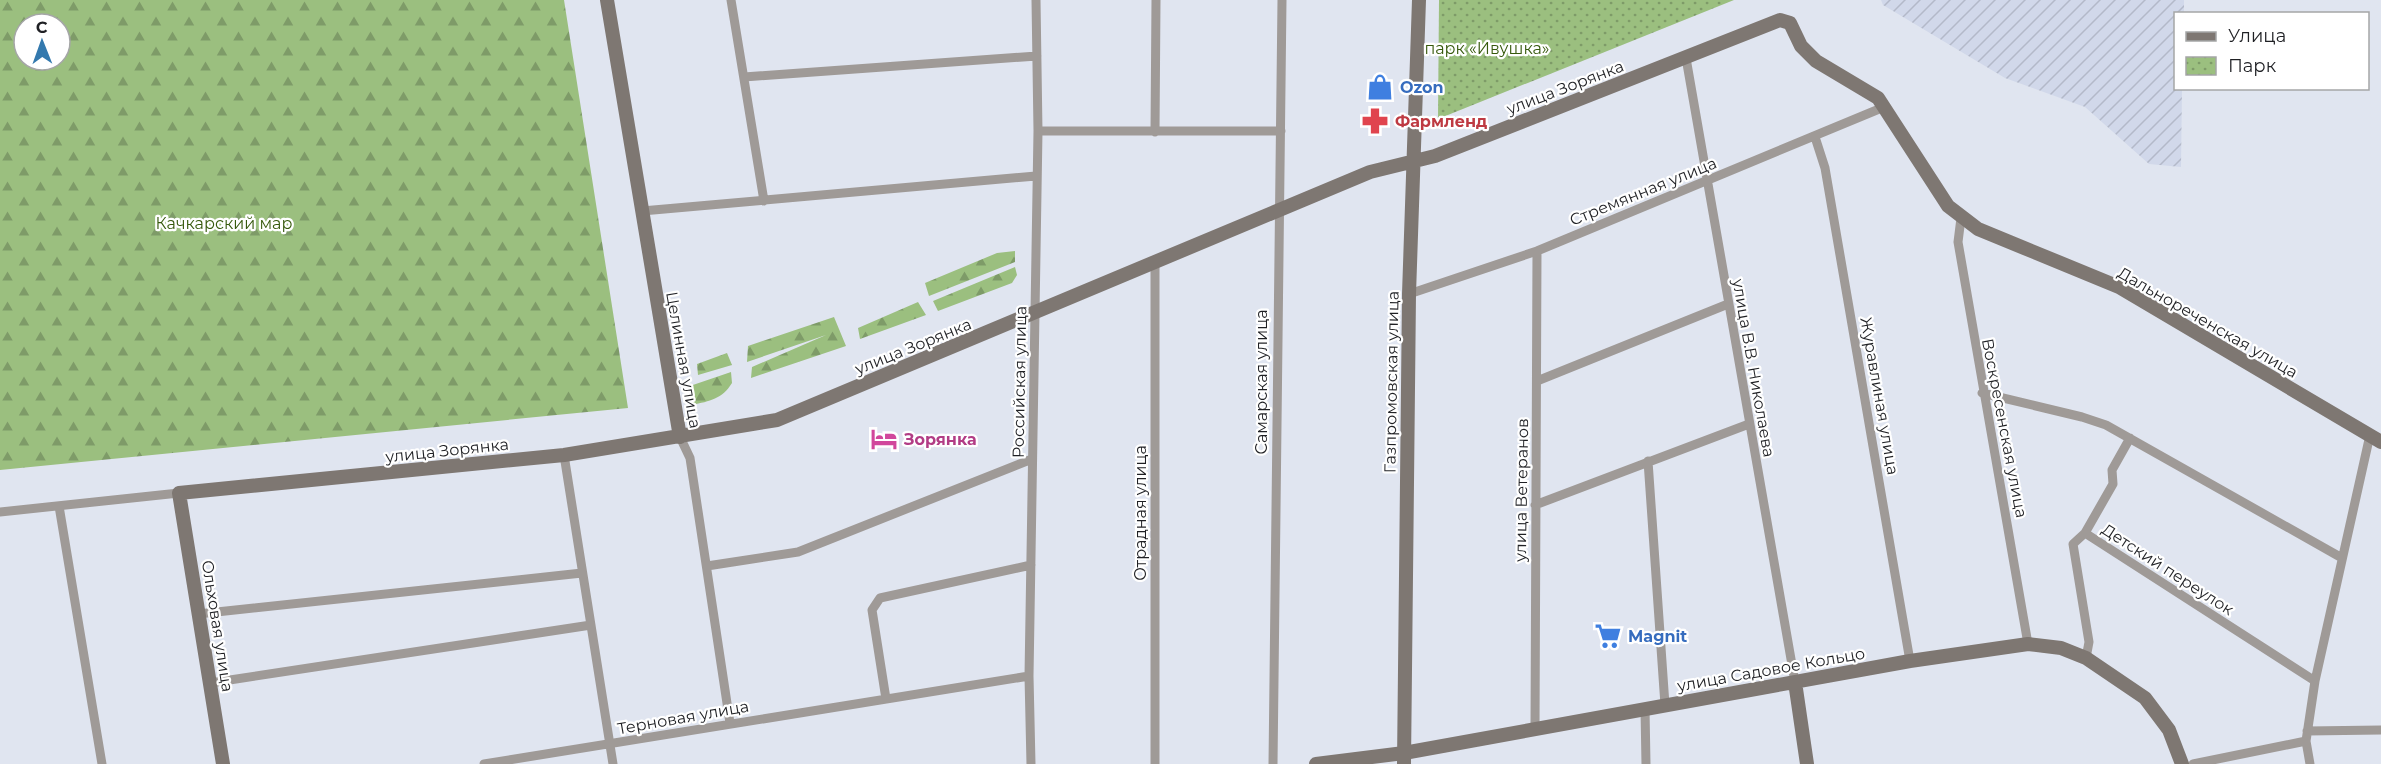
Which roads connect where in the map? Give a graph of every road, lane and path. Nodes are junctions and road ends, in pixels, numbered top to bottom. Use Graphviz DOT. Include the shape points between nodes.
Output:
graph roads {
  1 [pos="607,0"];
  2 [pos="731,0"];
  3 [pos="1036,0"];
  4 [pos="1156,0"];
  5 [pos="1282,0"];
  6 [pos="1419,0"];
  7 [pos="1790,23"];
  8 [pos="1037,56"];
  9 [pos="1686,58"];
  10 [pos="744,77"];
  11 [pos="1884,108"];
  12 [pos="1038,131"];
  13 [pos="1281,131"];
  14 [pos="1155,132"];
  15 [pos="1815,136"];
  16 [pos="1412,161"];
  17 [pos="1036,176"];
  18 [pos="1707,182"];
  19 [pos="764,201"];
  20 [pos="1281,209"];
  21 [pos="642,212"];
  22 [pos="1961,218"];
  23 [pos="1537,250"];
  24 [pos="1155,262"];
  25 [pos="1409,294"];
  26 [pos="1728,304"];
  27 [pos="1035,314"];
  28 [pos="1537,381"];
  29 [pos="1982,393"];
  30 [pos="1749,424"];
  31 [pos="680,437"];
  32 [pos="2130,438"];
  33 [pos="2375,439"];
  34 [pos="564,455"];
  35 [pos="1032,459"];
  36 [pos="1648,461"];
  37 [pos="179,493"];
  38 [pos="59,506"];
  39 [pos="1535,506"];
  40 [pos="0,512"];
  41 [pos="2085,533"];
  42 [pos="2342,558"];
  43 [pos="1031,565"];
  44 [pos="707,567"];
  45 [pos="582,573"];
  46 [pos="198,614"];
  47 [pos="591,625"];
  48 [pos="2028,644"];
  49 [pos="2086,658"];
  50 [pos="1911,661"];
  51 [pos="1029,676"];
  52 [pos="2315,681"];
  53 [pos="1794,682"];
  54 [pos="210,683"];
  55 [pos="886,699"];
  56 [pos="1665,705"];
  57 [pos="1645,709"];
  58 [pos="730,723"];
  59 [pos="1535,729"];
  60 [pos="2381,730"];
  61 [pos="2306,736"];
  62 [pos="610,744"];
  63 [pos="1404,759"];
  64 [pos="102,764"];
  65 [pos="223,764"];
  66 [pos="484,764"];
  67 [pos="613,764"];
  68 [pos="1031,764"];
  69 [pos="1155,764"];
  70 [pos="1273,764"];
  71 [pos="1316,764"];
  72 [pos="1646,764"];
  73 [pos="1808,764"];
  74 [pos="2182,764"];
  75 [pos="2193,764"];
  76 [pos="2310,764"];
  1 -- 21 [label="street, Целинная улица"];
  2 -- 10 [label="street"];
  3 -- 8 [label="street, Российская улица"];
  4 -- 14 [label="street"];
  5 -- 13 [label="street, Самарская улица"];
  6 -- 16 [label="street, Газпромовская улица"];
  7 -- 9 [label="street, улица Зорянка" via="1780,20"];
  7 -- 11 [label="street, Дальнореченская улица" via="1802,46 1816,61 1870,91"];
  8 -- 10 [label="street"];
  8 -- 12 [label="street, Российская улица"];
  9 -- 16 [label="street, улица Зорянка" via="1435,156"];
  9 -- 18 [label="street, улица В.В. Николаева"];
  10 -- 19 [label="street"];
  11 -- 15 [label="street, Стремянная улица"];
  11 -- 22 [label="street, Дальнореченская улица" via="1948,206"];
  12 -- 14 [label="street"];
  12 -- 17 [label="street, Российская улица"];
  13 -- 14 [label="street"];
  13 -- 20 [label="street, Самарская улица"];
  15 -- 18 [label="street, Стремянная улица"];
  15 -- 50 [label="street, Журавлиная улица" via="1825,168"];
  16 -- 20 [label="street, улица Зорянка" via="1370,172"];
  16 -- 25 [label="street, Газпромовская улица"];
  17 -- 19 [label="street"];
  17 -- 27 [label="street, Российская улица"];
  18 -- 23 [label="street, Стремянная улица"];
  18 -- 26 [label="street, улица В.В. Николаева"];
  19 -- 21 [label="street"];
  20 -- 24 [label="street, улица Зорянка"];
  20 -- 70 [label="street, Самарская улица" via="1277,234"];
  21 -- 31 [label="street, Целинная улица"];
  22 -- 29 [label="street, Воскресенская улица" via="1958,242"];
  22 -- 33 [label="street, Дальнореченская улица" via="1978,229 2119,287"];
  23 -- 25 [label="street, Стремянная улица"];
  23 -- 28 [label="street, улица Ветеранов"];
  24 -- 27 [label="street, улица Зорянка"];
  24 -- 69 [label="street, Отрадная улица"];
  25 -- 63 [label="street, Газпромовская улица"];
  26 -- 28 [label="street"];
  26 -- 30 [label="street, улица В.В. Николаева"];
  27 -- 31 [label="street, улица Зорянка" via="777,420"];
  27 -- 35 [label="street, Российская улица"];
  28 -- 39 [label="street, улица Ветеранов"];
  29 -- 32 [label="street" via="2082,417"];
  29 -- 48 [label="street, Воскресенская улица"];
  30 -- 36 [label="street"];
  30 -- 53 [label="street, улица В.В. Николаева"];
  31 -- 34 [label="street, улица Зорянка"];
  31 -- 44 [label="street, Целинная улица" via="690,458"];
  32 -- 41 [label="street" via="2112,471 2112,484"];
  32 -- 42 [label="street"];
  33 -- 42 [label="street"];
  34 -- 37 [label="street, улица Зорянка"];
  34 -- 45 [label="street"];
  35 -- 43 [label="street, Российская улица"];
  35 -- 44 [label="street" via="798,552"];
  36 -- 39 [label="street"];
  36 -- 56 [label="street"];
  37 -- 38 [label="street, улица Зорянка"];
  37 -- 46 [label="street, Ольховая улица"];
  38 -- 40 [label="street, улица Зорянка"];
  38 -- 64 [label="street"];
  39 -- 59 [label="street, улица Ветеранов"];
  41 -- 49 [label="street, Детский переулок" via="2073,544 2089,642"];
  41 -- 52 [label="street, Детский переулок"];
  42 -- 52 [label="street"];
  43 -- 51 [label="street, Российская улица"];
  43 -- 55 [label="street" via="880,598 872,610"];
  44 -- 58 [label="street, Целинная улица"];
  45 -- 46 [label="street"];
  45 -- 47 [label="street"];
  46 -- 54 [label="street, Ольховая улица"];
  47 -- 54 [label="street"];
  47 -- 62 [label="street"];
  48 -- 49 [label="street, улица Садовое Кольцо" via="2061,648"];
  48 -- 50 [label="street, улица Садовое Кольцо"];
  49 -- 74 [label="street, улица Садовое Кольцо" via="2145,698 2169,730"];
  50 -- 53 [label="street, улица Садовое Кольцо"];
  51 -- 55 [label="street, Терновая улица"];
  51 -- 68 [label="street, Российская улица"];
  52 -- 61 [label="street"];
  53 -- 56 [label="street, улица Садовое Кольцо"];
  53 -- 73 [label="street"];
  54 -- 65 [label="street, Ольховая улица"];
  55 -- 58 [label="street, Терновая улица"];
  56 -- 57 [label="street, улица Садовое Кольцо"];
  57 -- 59 [label="street, улица Садовое Кольцо"];
  57 -- 72 [label="street"];
  58 -- 62 [label="street, Терновая улица"];
  59 -- 63 [label="street, улица Садовое Кольцо"];
  60 -- 61 [label="street"];
  61 -- 75 [label="street"];
  61 -- 76 [label="street"];
  62 -- 66 [label="street, Терновая улица"];
  62 -- 67 [label="street"];
  63 -- 71 [label="street, улица Садовое Кольцо"];
}
